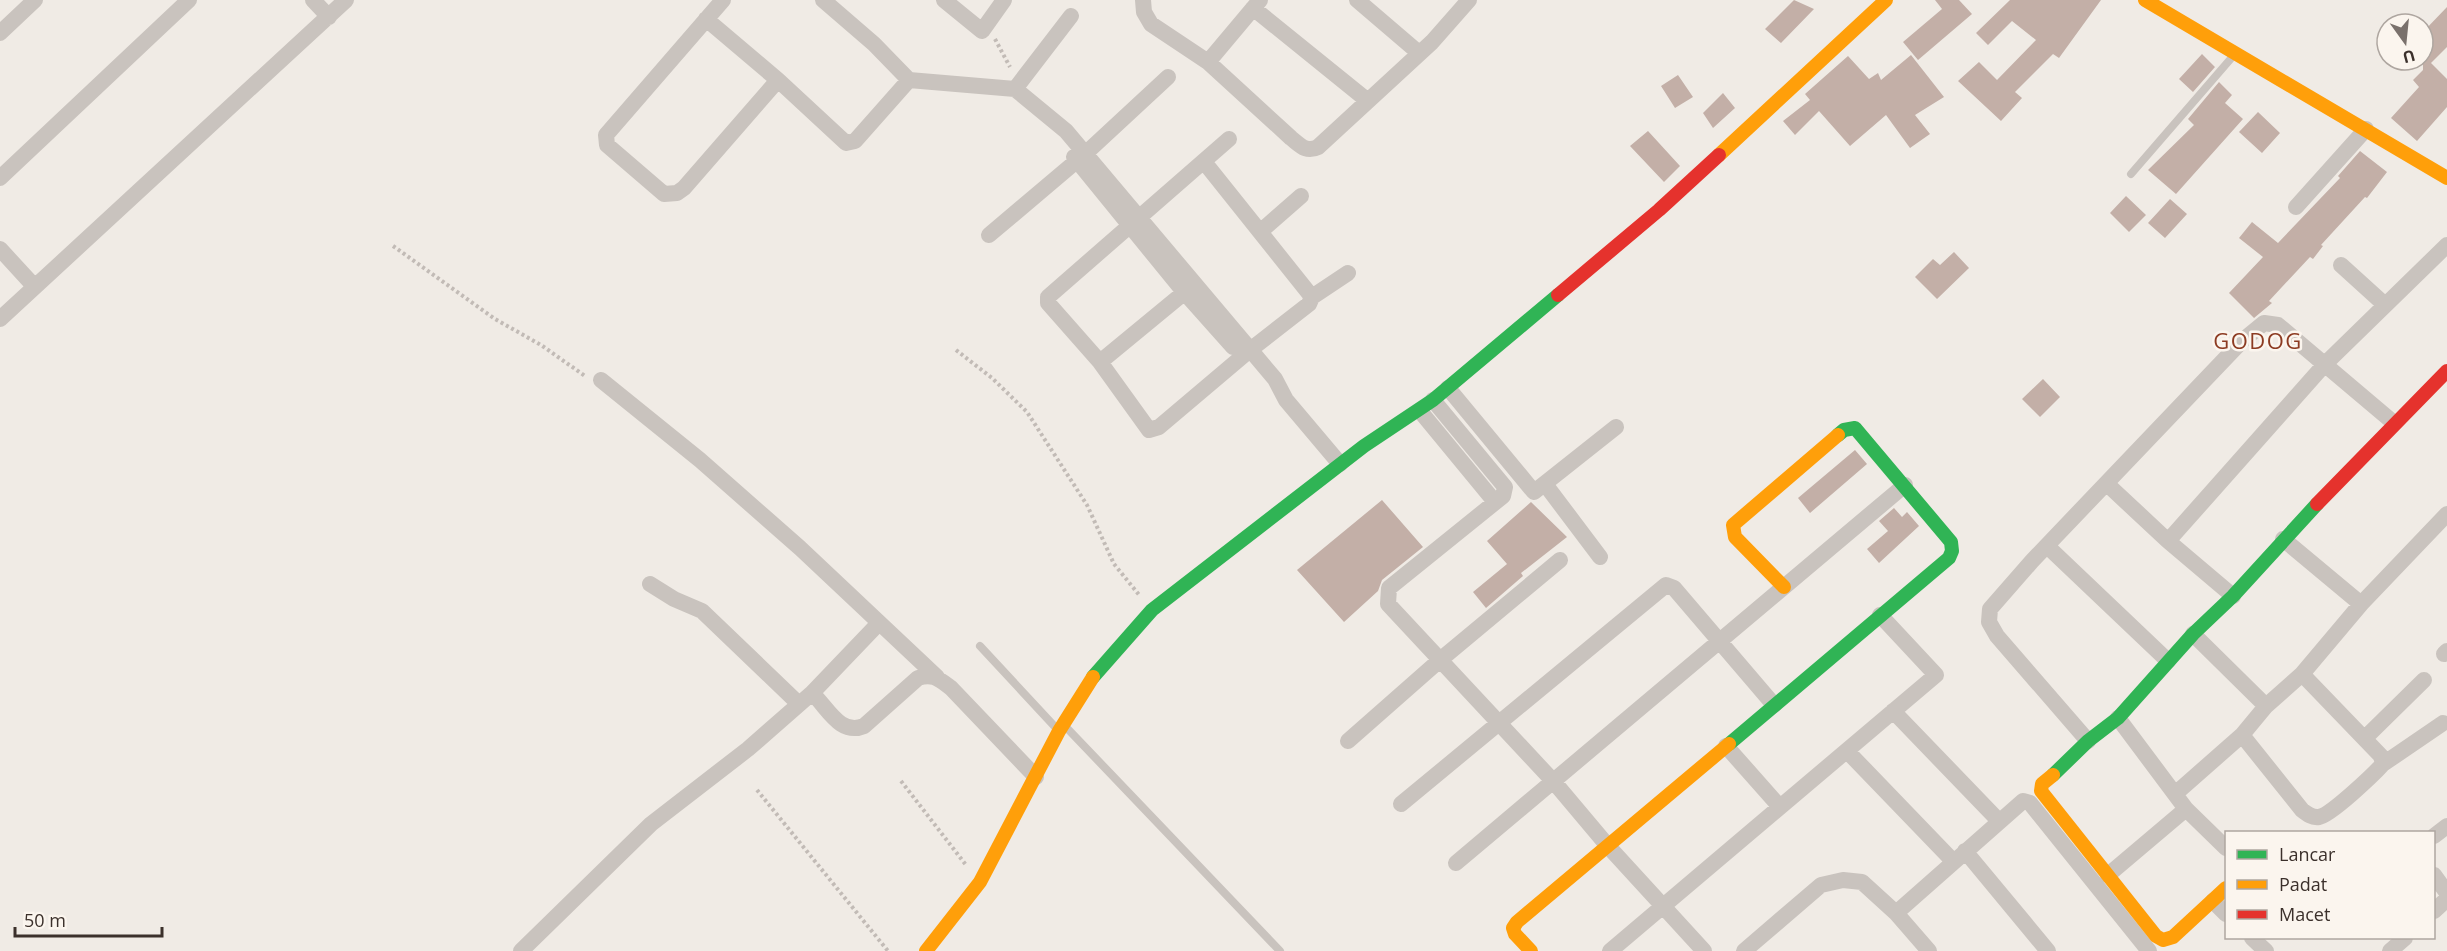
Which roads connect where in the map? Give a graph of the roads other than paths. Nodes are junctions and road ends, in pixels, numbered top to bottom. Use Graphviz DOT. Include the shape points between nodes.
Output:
graph roads {
  1 [pos="189,0"];
  2 [pos="313,0"];
  3 [pos="346,0"];
  4 [pos="723,0"];
  5 [pos="823,0"];
  6 [pos="944,0"];
  7 [pos="1004,0"];
  8 [pos="1143,0"];
  9 [pos="1357,0"];
  10 [pos="1469,0"];
  11 [pos="1886,0"];
  12 [pos="2145,0"];
  13 [pos="30,2"];
  14 [pos="1257,4"];
  15 [pos="1071,16"];
  16 [pos="329,17"];
  17 [pos="706,19"];
  18 [pos="0,33"];
  19 [pos="1419,53"];
  20 [pos="2236,53"];
  21 [pos="1208,62"];
  22 [pos="1168,77"];
  23 [pos="778,80"];
  24 [pos="909,80"];
  25 [pos="1017,87"];
  26 [pos="1368,101"];
  27 [pos="2366,129"];
  28 [pos="1229,139"];
  29 [pos="1081,157"];
  30 [pos="1204,163"];
  31 [pos="2131,174"];
  32 [pos="0,178"];
  33 [pos="2447,178"];
  34 [pos="1301,196"];
  35 [pos="2296,207"];
  36 [pos="1135,222"];
  37 [pos="1260,232"];
  38 [pos="989,235"];
  39 [pos="2447,245"];
  40 [pos="0,249"];
  41 [pos="2342,265"];
  42 [pos="1348,273"];
  43 [pos="34,286"];
  44 [pos="1189,288"];
  45 [pos="1312,297"];
  46 [pos="2384,304"];
  47 [pos="0,319"];
  48 [pos="1246,353"];
  49 [pos="1100,362"];
  50 [pos="2325,364"];
  51 [pos="2446,372"];
  52 [pos="601,380"];
  53 [pos="1448,388"];
  54 [pos="1433,400"];
  55 [pos="1420,411"];
  56 [pos="2394,423"];
  57 [pos="1616,427"];
  58 [pos="1340,465"];
  59 [pos="1545,484"];
  60 [pos="2107,484"];
  61 [pos="1905,485"];
  62 [pos="1495,502"];
  63 [pos="2447,514"];
  64 [pos="2283,540"];
  65 [pos="2168,541"];
  66 [pos="2047,546"];
  67 [pos="1600,556"];
  68 [pos="1560,560"];
  69 [pos="650,584"];
  70 [pos="1784,587"];
  71 [pos="2233,596"];
  72 [pos="2361,604"];
  73 [pos="1880,615"];
  74 [pos="879,623"];
  75 [pos="2193,634"];
  76 [pos="1720,641"];
  77 [pos="980,646"];
  78 [pos="1440,660"];
  79 [pos="2168,661"];
  80 [pos="2302,674"];
  81 [pos="937,676"];
  82 [pos="2424,680"];
  83 [pos="805,699"];
  84 [pos="1774,705"];
  85 [pos="2266,706"];
  86 [pos="1893,711"];
  87 [pos="2118,718"];
  88 [pos="1498,723"];
  89 [pos="2443,723"];
  90 [pos="1061,728"];
  91 [pos="2242,735"];
  92 [pos="2365,738"];
  93 [pos="1348,741"];
  94 [pos="2088,741"];
  95 [pos="1726,746"];
  96 [pos="1847,751"];
  97 [pos="2383,764"];
  98 [pos="1036,777"];
  99 [pos="1554,782"];
  100 [pos="2175,794"];
  101 [pos="1401,804"];
  102 [pos="1780,807"];
  103 [pos="2186,808"];
  104 [pos="1999,821"];
  105 [pos="1607,846"];
  106 [pos="2225,847"];
  107 [pos="1959,856"];
  108 [pos="1456,863"];
  109 [pos="2108,875"];
  110 [pos="2435,878"];
  111 [pos="2225,889"];
  112 [pos="2447,893"];
  113 [pos="2447,899"];
  114 [pos="2212,901"];
  115 [pos="1663,906"];
  116 [pos="2435,909"];
  117 [pos="1896,913"];
  118 [pos="2225,913"];
  119 [pos="2253,939"];
  120 [pos="2404,939"];
  121 [pos="521,951"];
  122 [pos="926,951"];
  123 [pos="1280,951"];
  124 [pos="1531,951"];
  125 [pos="1611,951"];
  126 [pos="1704,951"];
  127 [pos="1744,951"];
  128 [pos="1929,951"];
  129 [pos="2048,951"];
  130 [pos="2149,951"];
  131 [pos="2266,951"];
  132 [pos="2390,951"];
  1 -- 32 [label="street"];
  2 -- 16 [label="street"];
  3 -- 16 [label="street"];
  4 -- 17 [label="street"];
  5 -- 24 [label="street"];
  6 -- 7 [label="street" via="982,31"];
  8 -- 21 [label="street" via="1151,24"];
  9 -- 19 [label="street"];
  10 -- 19 [label="street"];
  11 -- 53 [label="street" via="1659,210"];
  12 -- 20 [label="street"];
  13 -- 18 [label="street"];
  14 -- 21 [label="street"];
  14 -- 26 [label="street"];
  15 -- 25 [label="street"];
  16 -- 43 [label="street"];
  17 -- 23 [label="street"];
  17 -- 23 [label="street" via="605,137 607,145 664,194 684,188"];
  19 -- 26 [label="street"];
  20 -- 27 [label="street"];
  20 -- 31 [label="lane"];
  21 -- 26 [label="street" via="1308,150 1318,147"];
  22 -- 29 [label="street"];
  23 -- 24 [label="street" via="846,143 855,141"];
  24 -- 25 [label="street"];
  25 -- 29 [label="street"];
  27 -- 33 [label="street"];
  27 -- 35 [label="street"];
  28 -- 30 [label="street"];
  29 -- 36 [label="street"];
  29 -- 38 [label="street"];
  30 -- 36 [label="street"];
  30 -- 37 [label="street"];
  34 -- 37 [label="street"];
  36 -- 44 [label="street"];
  36 -- 49 [label="street" via="1047,299"];
  37 -- 45 [label="street"];
  39 -- 46 [label="street"];
  40 -- 43 [label="street"];
  41 -- 46 [label="street"];
  42 -- 45 [label="street"];
  43 -- 47 [label="street"];
  44 -- 48 [label="street"];
  44 -- 49 [label="street"];
  45 -- 48 [label="street" via="1309,304"];
  46 -- 50 [label="street"];
  48 -- 49 [label="street" via="1159,427 1149,430"];
  48 -- 58 [label="street" via="1276,396 1286,400"];
  50 -- 56 [label="street"];
  50 -- 60 [label="street" via="2278,325 2264,323 2242,341"];
  50 -- 65 [label="street"];
  51 -- 56 [label="street"];
  52 -- 74 [label="street" via="784,533"];
  53 -- 54 [label="street"];
  53 -- 59 [label="street" via="1534,492"];
  54 -- 55 [label="street"];
  54 -- 62 [label="street" via="1505,487 1503,496"];
  55 -- 58 [label="street"];
  55 -- 62 [label="street"];
  56 -- 64 [label="street"];
  57 -- 59 [label="street"];
  58 -- 90 [label="street" via="1152,610 1087,684"];
  59 -- 67 [label="street"];
  60 -- 65 [label="street"];
  60 -- 66 [label="street"];
  61 -- 70 [label="street"];
  61 -- 70 [label="street" via="1855,428 1844,430 1800,467 1733,525 1736,537"];
  61 -- 73 [label="street" via="1952,542 1952,551 1949,558"];
  62 -- 78 [label="street" via="1387,592 1392,611"];
  63 -- 72 [label="street"];
  64 -- 71 [label="street"];
  64 -- 72 [label="street"];
  65 -- 71 [label="street"];
  66 -- 79 [label="street"];
  66 -- 94 [label="street" via="1990,609 1989,622"];
  68 -- 78 [label="street"];
  69 -- 83 [label="street" via="702,611"];
  70 -- 76 [label="street"];
  71 -- 75 [label="street"];
  72 -- 80 [label="street"];
  73 -- 84 [label="street"];
  73 -- 86 [label="street" via="1936,675"];
  74 -- 81 [label="street"];
  74 -- 83 [label="street"];
  75 -- 79 [label="street"];
  75 -- 85 [label="street"];
  76 -- 84 [label="street"];
  76 -- 88 [label="street" via="1674,588 1666,585"];
  76 -- 99 [label="street"];
  77 -- 90 [label="lane"];
  78 -- 88 [label="street"];
  78 -- 93 [label="street"];
  79 -- 87 [label="street"];
  80 -- 85 [label="street"];
  80 -- 92 [label="street"];
  81 -- 83 [label="street" via="918,678 864,726 855,729 846,729"];
  81 -- 98 [label="street"];
  82 -- 92 [label="street"];
  83 -- 121 [label="street" via="651,824"];
  84 -- 95 [label="street"];
  85 -- 91 [label="street"];
  86 -- 96 [label="street"];
  86 -- 104 [label="street"];
  87 -- 94 [label="street"];
  87 -- 100 [label="street"];
  88 -- 99 [label="street"];
  88 -- 101 [label="street"];
  89 -- 97 [label="street"];
  90 -- 98 [label="street"];
  90 -- 123 [label="lane"];
  91 -- 97 [label="street" via="2302,810 2312,816 2325,815"];
  91 -- 100 [label="street"];
  92 -- 97 [label="street"];
  94 -- 109 [label="street" via="2042,784 2041,791"];
  95 -- 102 [label="street"];
  95 -- 105 [label="street"];
  96 -- 102 [label="street"];
  96 -- 107 [label="street"];
  98 -- 122 [label="street" via="968,902"];
  99 -- 105 [label="street"];
  99 -- 108 [label="street"];
  100 -- 103 [label="street"];
  102 -- 115 [label="street"];
  103 -- 106 [label="street"];
  103 -- 109 [label="street"];
  104 -- 107 [label="street"];
  104 -- 130 [label="street" via="2023,801 2030,803"];
  105 -- 115 [label="street"];
  105 -- 124 [label="street" via="1517,922 1515,934"];
  107 -- 117 [label="street"];
  107 -- 129 [label="street"];
  109 -- 114 [label="street" via="2163,940 2173,937"];
  110 -- 112 [label="street"];
  111 -- 114 [label="street"];
  113 -- 116 [label="street"];
  114 -- 118 [label="street"];
  115 -- 125 [label="street"];
  115 -- 126 [label="street"];
  117 -- 127 [label="street" via="1862,882 1843,880 1821,885"];
  117 -- 128 [label="street"];
  119 -- 131 [label="street"];
  120 -- 132 [label="street"];
}
